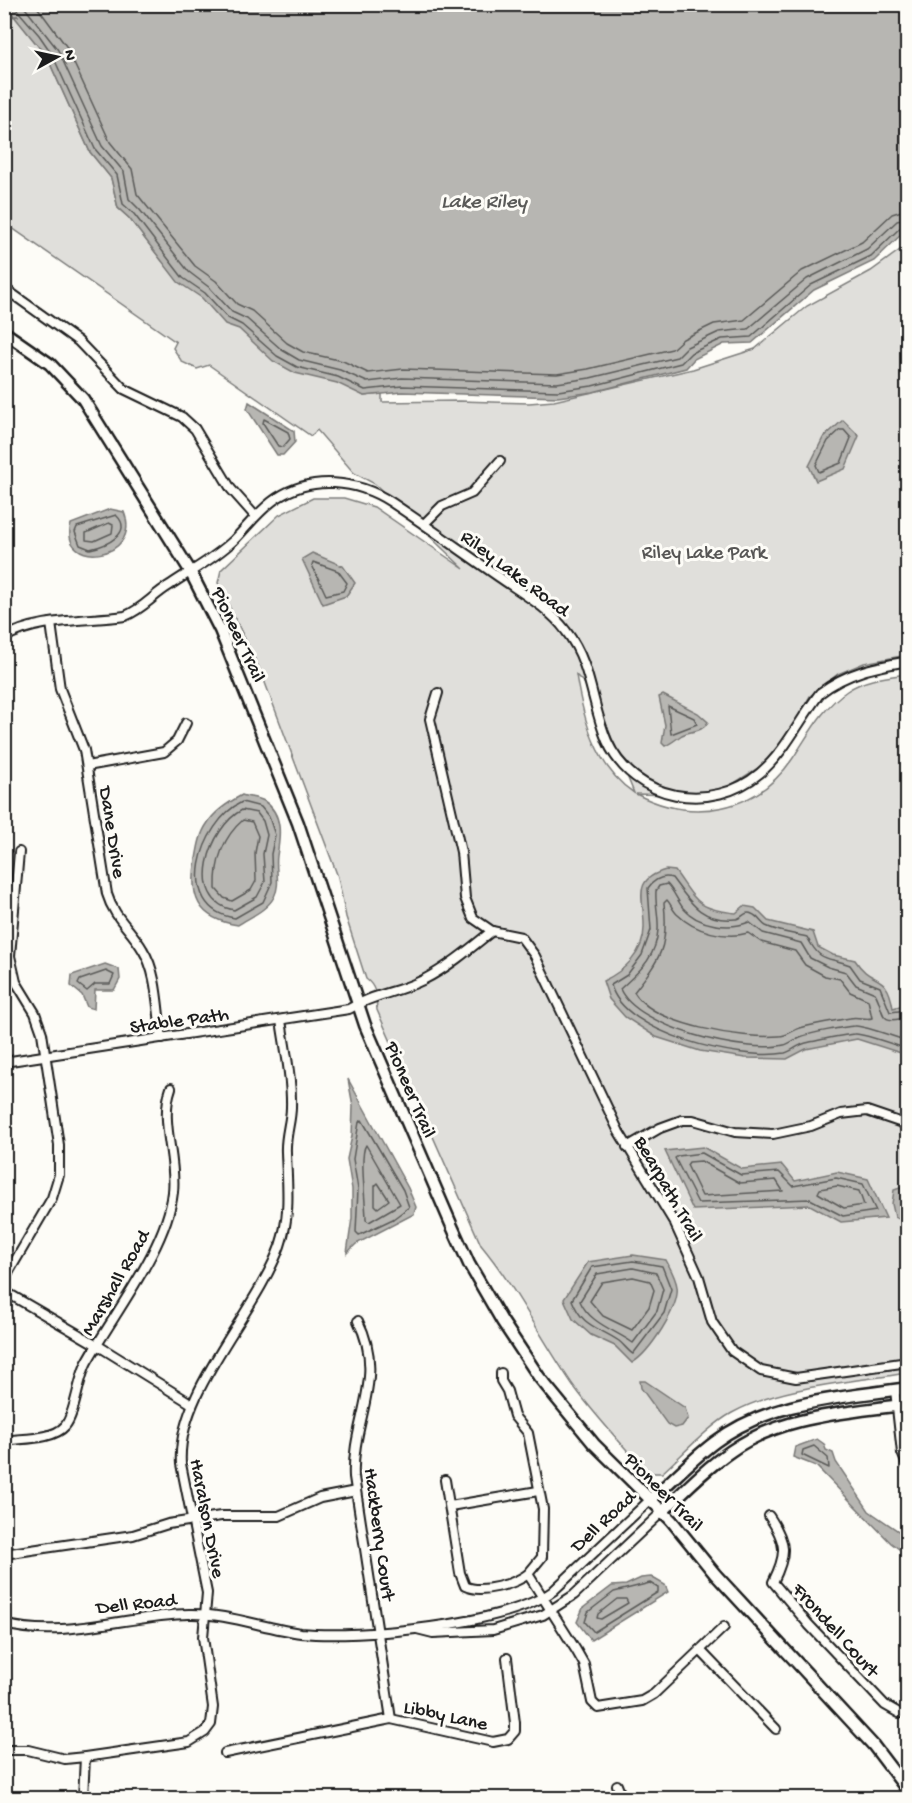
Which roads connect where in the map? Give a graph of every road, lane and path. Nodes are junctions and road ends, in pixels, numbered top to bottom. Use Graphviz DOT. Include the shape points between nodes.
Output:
graph roads {
  1 [pos="4,288"];
  2 [pos="4,332"];
  3 [pos="500,461"];
  4 [pos="255,516"];
  5 [pos="424,524"];
  6 [pos="191,573"];
  7 [pos="51,623"];
  8 [pos="4,638"];
  9 [pos="908,661"];
  10 [pos="438,693"];
  11 [pos="186,723"];
  12 [pos="87,766"];
  13 [pos="19,852"];
  14 [pos="492,931"];
  15 [pos="357,1004"];
  16 [pos="281,1020"];
  17 [pos="162,1038"];
  18 [pos="45,1056"];
  19 [pos="4,1062"];
  20 [pos="171,1088"];
  21 [pos="908,1125"];
  22 [pos="627,1147"];
  23 [pos="4,1280"];
  24 [pos="4,1292"];
  25 [pos="358,1321"];
  26 [pos="98,1345"];
  27 [pos="908,1362"];
  28 [pos="501,1372"];
  29 [pos="908,1388"];
  30 [pos="895,1390"];
  31 [pos="192,1404"];
  32 [pos="902,1405"];
  33 [pos="4,1440"];
  34 [pos="908,1467"];
  35 [pos="445,1480"];
  36 [pos="356,1491"];
  37 [pos="538,1491"];
  38 [pos="650,1500"];
  39 [pos="450,1506"];
  40 [pos="662,1512"];
  41 [pos="770,1516"];
  42 [pos="194,1520"];
  43 [pos="4,1554"];
  44 [pos="528,1574"];
  45 [pos="543,1598"];
  46 [pos="550,1610"];
  47 [pos="205,1616"];
  48 [pos="4,1624"];
  49 [pos="724,1627"];
  50 [pos="414,1629"];
  51 [pos="378,1631"];
  52 [pos="700,1650"];
  53 [pos="507,1659"];
  54 [pos="908,1713"];
  55 [pos="391,1719"];
  56 [pos="776,1729"];
  57 [pos="4,1750"];
  58 [pos="225,1753"];
  59 [pos="86,1757"];
  60 [pos="617,1785"];
  61 [pos="908,1791"];
  62 [pos="83,1798"];
  63 [pos="622,1798"];
  1 -- 4 [label="street" via="78,341 124,389 182,417 195,429 231,489"];
  2 -- 6 [label="main road, Pioneer Trail" via="50,364 83,399"];
  3 -- 5 [label="street, Riley Lake Road" via="472,493 437,509"];
  4 -- 5 [label="street, Riley Lake Road" via="277,498 298,488 344,483 376,492"];
  4 -- 6 [label="street, Riley Lake Road" via="234,540"];
  5 -- 9 [label="street, Riley Lake Road" via="538,605 566,630 584,662 601,725 617,758 629,772 660,792 696,798 740,787 763,771 820,693 863,670"];
  6 -- 7 [label="street, Riley Lake Road" via="125,616"];
  6 -- 15 [label="main road, Pioneer Trail" via="234,659 294,813"];
  7 -- 8 [label="street, Riley Lake Road" via="19,630"];
  7 -- 12 [label="street, Dane Drive" via="60,689 82,740"];
  10 -- 14 [label="street, Bearpath Trail" via="430,719 461,852 465,898 473,918"];
  11 -- 12 [label="street" via="177,741 164,752"];
  12 -- 17 [label="street, Dane Drive" via="107,894 114,913 148,960"];
  13 -- 18 [label="street" via="10,956 16,982 40,1023"];
  14 -- 15 [label="street" via="425,979"];
  14 -- 22 [label="street, Bearpath Trail" via="521,937 535,956"];
  15 -- 16 [label="street, Stable Path" via="349,1009"];
  15 -- 38 [label="main road, Pioneer Trail" via="451,1224 490,1303 565,1412"];
  16 -- 17 [label="street, Stable Path"];
  16 -- 31 [label="street, Haralson Drive" via="291,1095 286,1135 289,1198 285,1229 271,1269"];
  17 -- 18 [label="street, Stable Path"];
  18 -- 19 [label="street, Stable Path"];
  18 -- 23 [label="street" via="59,1145 59,1175 52,1198"];
  20 -- 26 [label="street, Marshall Road" via="166,1109 174,1174 170,1211 156,1244"];
  21 -- 22 [label="street" via="867,1111 841,1114 812,1126 773,1134 735,1132 681,1120"];
  22 -- 27 [label="street, Bearpath Trail" via="688,1250 720,1338 745,1362 761,1371 796,1378"];
  24 -- 26 [label="street"];
  25 -- 36 [label="street, Hackberry Court" via="369,1348 370,1374 354,1455"];
  26 -- 31 [label="street"];
  26 -- 33 [label="street, Marshall Road" via="82,1372 65,1426 50,1435"];
  28 -- 37 [label="street" via="514,1416 528,1433"];
  29 -- 30 [label="main road, Dell Road"];
  30 -- 32 [label="street"];
  30 -- 38 [label="main road, Dell Road" via="805,1403 761,1416 717,1440"];
  31 -- 42 [label="street, Haralson Drive" via="184,1421 180,1446"];
  32 -- 34 [label="street" via="902,1453"];
  32 -- 40 [label="main road, Dell Road" via="808,1419 763,1433 731,1450"];
  35 -- 39 [label="street"];
  36 -- 42 [label="street" via="320,1498 279,1516"];
  36 -- 51 [label="street, Hackberry Court"];
  37 -- 39 [label="street"];
  37 -- 44 [label="street" via="543,1509 543,1549 538,1565"];
  38 -- 40 [label="main road, Pioneer Trail"];
  38 -- 45 [label="street, Dell Road"];
  39 -- 44 [label="street" via="465,1586 474,1589 512,1583"];
  40 -- 46 [label="street, Dell Road" via="574,1595"];
  40 -- 61 [label="main road, Pioneer Trail" via="843,1712"];
  41 -- 54 [label="street, Frondell Court" via="784,1548 783,1563 773,1582 885,1705"];
  42 -- 43 [label="street" via="133,1535"];
  42 -- 47 [label="street, Haralson Drive" via="207,1593"];
  44 -- 45 [label="street"];
  45 -- 46 [label="street"];
  45 -- 50 [label="street, Dell Road" via="499,1615"];
  46 -- 50 [label="street, Dell Road" via="494,1630 433,1633"];
  46 -- 52 [label="street" via="584,1664 591,1702 598,1708 642,1701 654,1695"];
  47 -- 48 [label="street, Dell Road" via="155,1616 46,1630"];
  47 -- 51 [label="street, Dell Road" via="304,1633"];
  47 -- 59 [label="street, Haralson Drive" via="204,1649 213,1707 211,1724 205,1732 189,1743"];
  49 -- 52 [label="street"];
  50 -- 51 [label="street, Dell Road"];
  51 -- 55 [label="street, Hackberry Court"];
  52 -- 56 [label="street"];
  53 -- 55 [label="street, Libby Lane" via="515,1723 515,1731 508,1738 477,1740"];
  55 -- 58 [label="street, Libby Lane"];
  57 -- 59 [label="street, Haralson Drive" via="28,1750 65,1759"];
  59 -- 62 [label="street"];
  60 -- 63 [label="street"];
}
